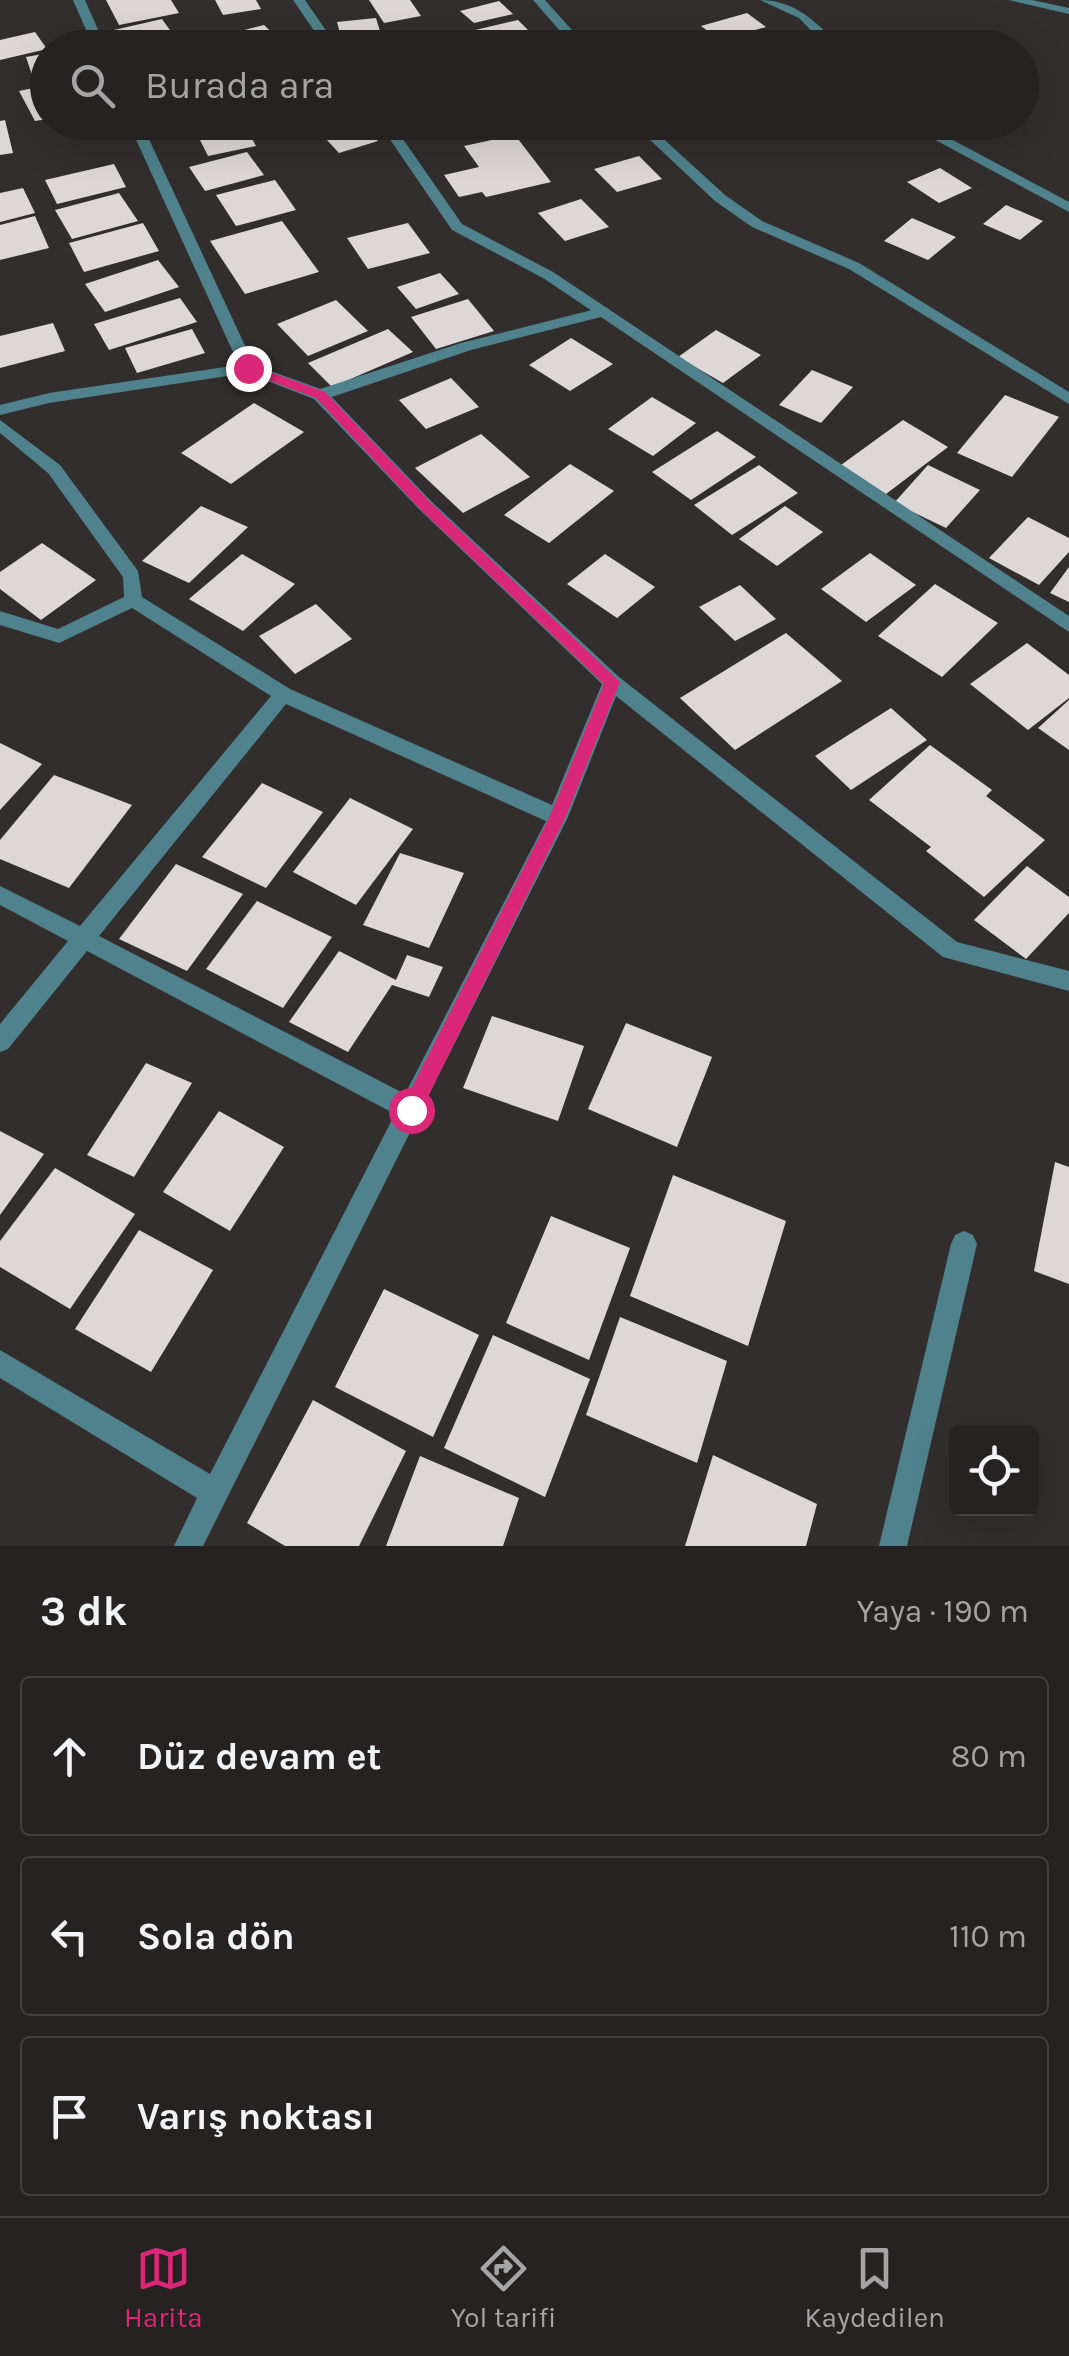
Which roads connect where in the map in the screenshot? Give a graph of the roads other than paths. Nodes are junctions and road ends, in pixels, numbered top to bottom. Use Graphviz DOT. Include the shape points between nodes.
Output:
graph roads {
  1 [pos="79,0"];
  2 [pos="298,0"];
  3 [pos="539,0"];
  4 [pos="766,0"];
  5 [pos="1015,0"];
  6 [pos="1069,11"];
  7 [pos="92,30"];
  8 [pos="319,30"];
  9 [pos="566,30"];
  10 [pos="817,30"];
  11 [pos="142,140"];
  12 [pos="397,140"];
  13 [pos="657,140"];
  14 [pos="935,140"];
  15 [pos="1069,208"];
  16 [pos="604,312"];
  17 [pos="248,368"];
  18 [pos="320,395"];
  19 [pos="1069,399"];
  20 [pos="0,410"];
  21 [pos="0,425"];
  22 [pos="133,600"];
  23 [pos="0,618"];
  24 [pos="1069,626"];
  25 [pos="612,682"];
  26 [pos="283,694"];
  27 [pos="558,816"];
  28 [pos="0,895"];
  29 [pos="82,936"];
  30 [pos="1069,981"];
  31 [pos="0,1041"];
  32 [pos="411,1110"];
  33 [pos="964,1244"];
  34 [pos="0,1364"];
  35 [pos="215,1493"];
  36 [pos="188,1546"];
  37 [pos="893,1546"];
  1 -- 7 [label="street"];
  2 -- 8 [label="street"];
  3 -- 9 [label="street"];
  4 -- 10 [label="street"];
  5 -- 6 [label="street"];
  11 -- 17 [label="street"];
  12 -- 16 [label="street" via="457,227"];
  13 -- 19 [label="street" via="757,224 854,266"];
  14 -- 15 [label="street"];
  16 -- 18 [label="street" via="466,346"];
  16 -- 24 [label="street"];
  17 -- 18 [label="street"];
  17 -- 20 [label="street"];
  18 -- 25 [label="street"];
  21 -- 22 [label="street" via="54,469 132,576"];
  22 -- 23 [label="street" via="60,636"];
  22 -- 26 [label="street"];
  25 -- 27 [label="street"];
  25 -- 30 [label="street" via="951,950"];
  26 -- 27 [label="street"];
  26 -- 29 [label="street"];
  27 -- 32 [label="street"];
  28 -- 29 [label="street"];
  29 -- 31 [label="street"];
  29 -- 32 [label="street"];
  32 -- 35 [label="street"];
  33 -- 37 [label="street"];
  34 -- 35 [label="street"];
  35 -- 36 [label="street"];
}
